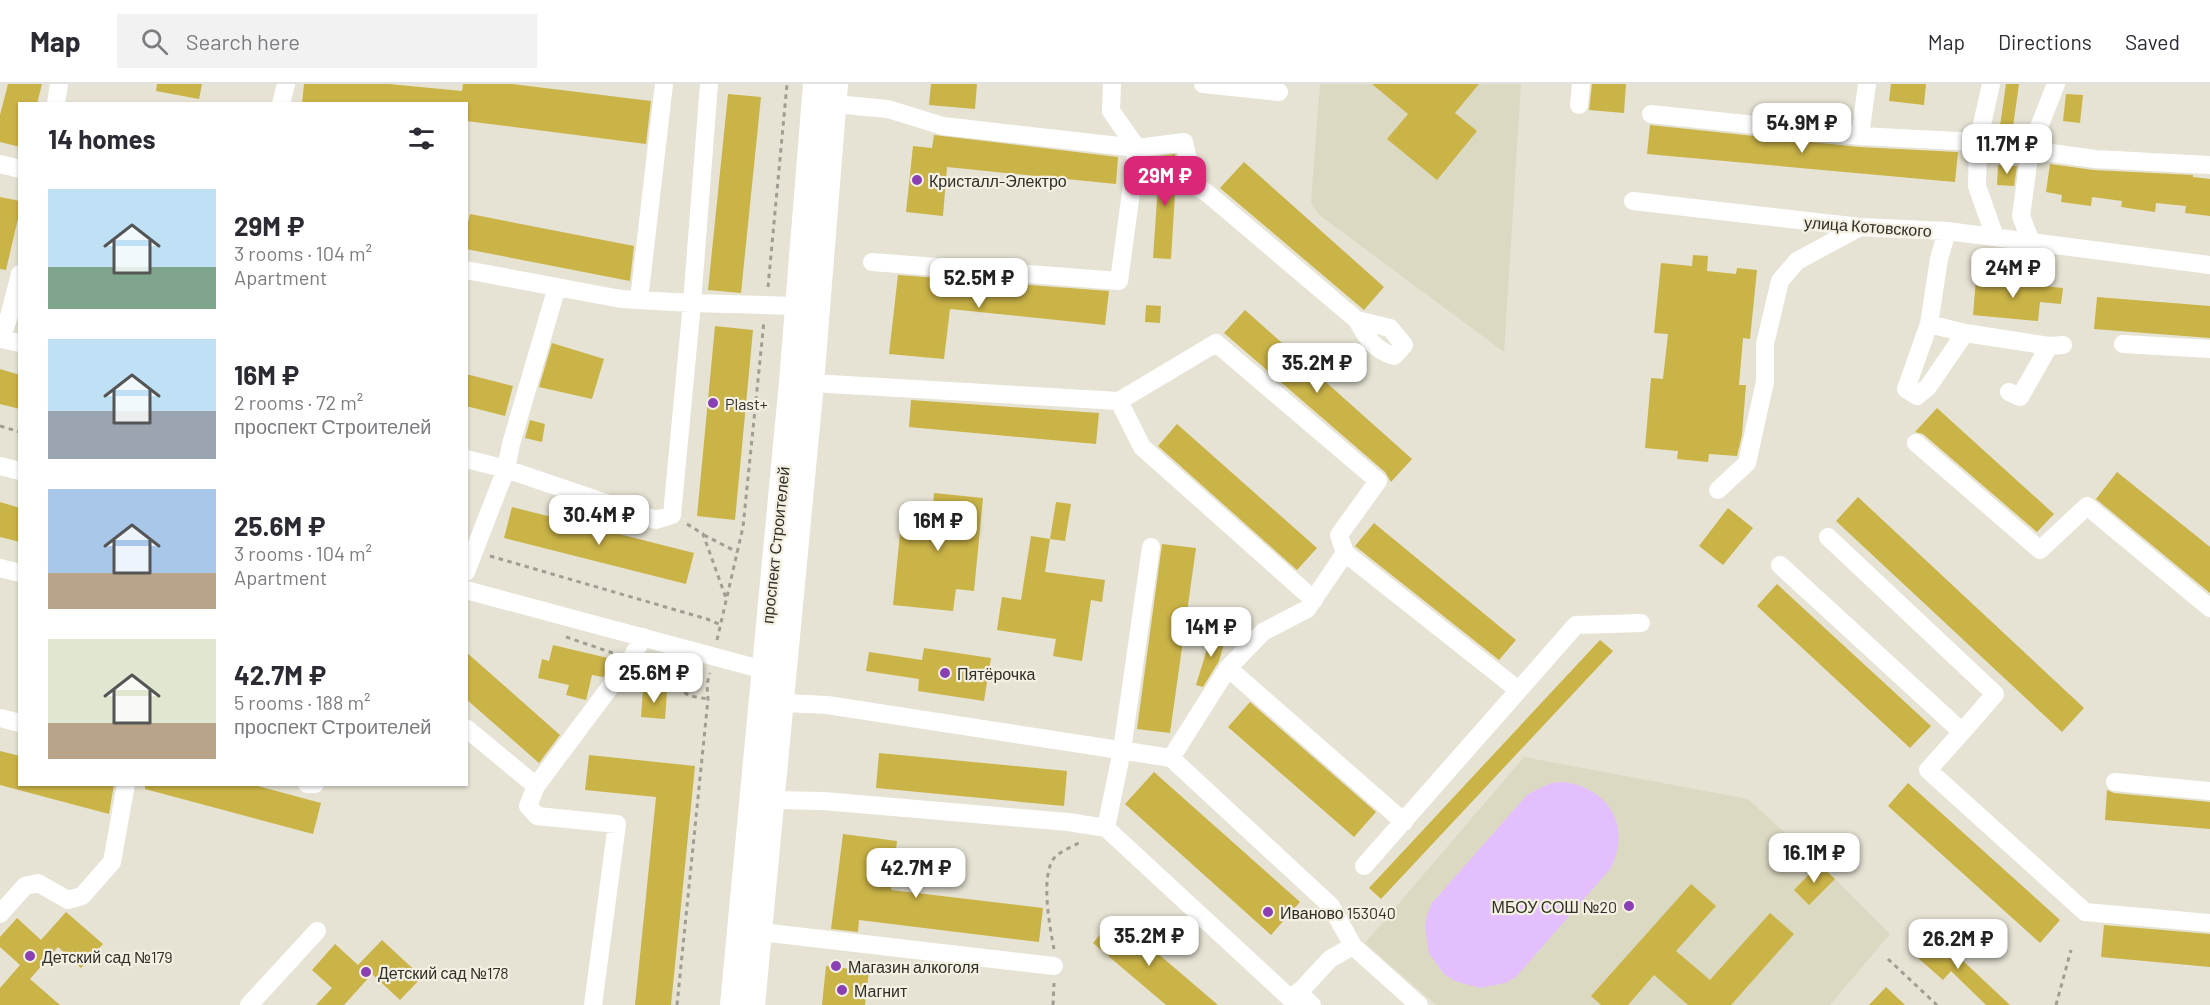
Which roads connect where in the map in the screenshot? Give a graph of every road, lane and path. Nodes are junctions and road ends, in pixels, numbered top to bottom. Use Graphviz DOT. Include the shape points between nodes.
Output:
graph roads {
  1 [pos="59,84"];
  2 [pos="286,84"];
  3 [pos="664,84"];
  4 [pos="709,84"];
  5 [pos="787,84"];
  6 [pos="815,84"];
  7 [pos="1112,84"];
  8 [pos="1203,84"];
  9 [pos="1581,84"];
  10 [pos="1867,84"];
  11 [pos="1991,84"];
  12 [pos="2056,84"];
  13 [pos="1280,92"];
  14 [pos="835,94"];
  15 [pos="56,102"];
  16 [pos="282,102"];
  17 [pos="1580,105"];
  18 [pos="1651,114"];
  19 [pos="1860,136"];
  20 [pos="1978,142"];
  21 [pos="1137,148"];
  22 [pos="2030,150"];
  23 [pos="0,164"];
  24 [pos="2210,165"];
  25 [pos="18,168"];
  26 [pos="1633,201"];
  27 [pos="1860,228"];
  28 [pos="1947,231"];
  29 [pos="1995,237"];
  30 [pos="2031,242"];
  31 [pos="872,262"];
  32 [pos="2210,265"];
  33 [pos="468,270"];
  34 [pos="2030,272"];
  35 [pos="18,282"];
  36 [pos="557,287"];
  37 [pos="639,300"];
  38 [pos="692,303"];
  39 [pos="766,305"];
  40 [pos="797,306"];
  41 [pos="1357,320"];
  42 [pos="1929,324"];
  43 [pos="1965,333"];
  44 [pos="18,343"];
  45 [pos="2123,344"];
  46 [pos="2210,349"];
  47 [pos="812,383"];
  48 [pos="2009,392"];
  49 [pos="1119,401"];
  50 [pos="0,426"];
  51 [pos="18,431"];
  52 [pos="1916,442"];
  53 [pos="468,460"];
  54 [pos="0,466"];
  55 [pos="506,469"];
  56 [pos="18,470"];
  57 [pos="1718,490"];
  58 [pos="672,515"];
  59 [pos="703,534"];
  60 [pos="1827,537"];
  61 [pos="1151,547"];
  62 [pos="475,551"];
  63 [pos="737,552"];
  64 [pos="1345,553"];
  65 [pos="1780,564"];
  66 [pos="468,567"];
  67 [pos="0,568"];
  68 [pos="18,572"];
  69 [pos="468,591"];
  70 [pos="726,600"];
  71 [pos="1314,600"];
  72 [pos="2210,608"];
  73 [pos="1641,623"];
  74 [pos="721,625"];
  75 [pos="560,635"];
  76 [pos="643,637"];
  77 [pos="714,656"];
  78 [pos="631,659"];
  79 [pos="1228,668"];
  80 [pos="773,673"];
  81 [pos="1517,690"];
  82 [pos="708,699"];
  83 [pos="783,703"];
  84 [pos="0,718"];
  85 [pos="18,722"];
  86 [pos="468,730"];
  87 [pos="1962,732"];
  88 [pos="1122,750"];
  89 [pos="1171,758"];
  90 [pos="2115,782"];
  91 [pos="126,786"];
  92 [pos="536,786"];
  93 [pos="2210,791"];
  94 [pos="773,800"];
  95 [pos="1404,822"];
  96 [pos="1106,828"];
  97 [pos="1364,866"];
  98 [pos="0,914"];
  99 [pos="2210,922"];
  100 [pos="317,931"];
  101 [pos="761,932"];
  102 [pos="1353,946"];
  103 [pos="2071,950"];
  104 [pos="1888,959"];
  105 [pos="1054,966"];
  106 [pos="1298,992"];
  107 [pos="249,1005"];
  108 [pos="593,1005"];
  109 [pos="677,1005"];
  110 [pos="732,1005"];
  111 [pos="753,1005"];
  112 [pos="1053,1005"];
  113 [pos="1312,1005"];
  114 [pos="1419,1005"];
  115 [pos="1937,1005"];
  116 [pos="2056,1005"];
  1 -- 15 [label="street"];
  2 -- 16 [label="street"];
  3 -- 37 [label="street"];
  4 -- 38 [label="street"];
  5 -- 39 [label="path"];
  6 -- 40 [label="main road, проспект Строителей"];
  7 -- 21 [label="street" via="1111,111"];
  8 -- 13 [label="street"];
  9 -- 17 [label="street"];
  10 -- 19 [label="street"];
  11 -- 20 [label="street"];
  12 -- 22 [label="street"];
  14 -- 21 [label="street" via="943,126"];
  14 -- 47 [label="main road, проспект Строителей"];
  18 -- 19 [label="street"];
  19 -- 20 [label="street"];
  20 -- 29 [label="street" via="1977,186"];
  21 -- 31 [label="street" via="1119,281"];
  21 -- 41 [label="street" via="1184,142 1194,185"];
  22 -- 24 [label="street" via="2095,159"];
  22 -- 30 [label="street" via="2021,216"];
  23 -- 25 [label="street"];
  26 -- 27 [label="street, улица Котовского"];
  27 -- 28 [label="street, улица Котовского"];
  27 -- 57 [label="street" via="1797,261 1780,280 1765,344 1765,382 1747,463"];
  28 -- 29 [label="street, улица Котовского"];
  28 -- 42 [label="street"];
  29 -- 30 [label="street, улица Котовского"];
  30 -- 32 [label="street, улица Котовского"];
  30 -- 34 [label="street"];
  33 -- 36 [label="street"];
  35 -- 44 [label="street" via="1,339"];
  36 -- 37 [label="street"];
  36 -- 55 [label="street"];
  37 -- 38 [label="street"];
  38 -- 39 [label="street"];
  38 -- 58 [label="street"];
  39 -- 40 [label="street"];
  39 -- 63 [label="path" via="743,527"];
  40 -- 80 [label="main road, проспект Строителей"];
  42 -- 43 [label="street"];
  42 -- 43 [label="street" via="1906,389 1917,396 1935,378"];
  43 -- 48 [label="street" via="2056,346 2020,397"];
  45 -- 46 [label="street"];
  47 -- 49 [label="street"];
  47 -- 80 [label="main road, проспект Строителей"];
  49 -- 64 [label="street" via="1216,343 1378,481 1339,536"];
  49 -- 71 [label="street" via="1142,447"];
  50 -- 51 [label="path"];
  52 -- 72 [label="street" via="2040,550 2086,506"];
  53 -- 55 [label="street"];
  54 -- 56 [label="street"];
  55 -- 58 [label="street" via="656,520"];
  55 -- 62 [label="street"];
  58 -- 59 [label="path"];
  59 -- 63 [label="path"];
  59 -- 70 [label="path"];
  60 -- 87 [label="street" via="1995,694"];
  61 -- 88 [label="street"];
  62 -- 66 [label="street"];
  62 -- 74 [label="path"];
  63 -- 70 [label="path"];
  64 -- 71 [label="street"];
  64 -- 81 [label="street"];
  65 -- 87 [label="street"];
  67 -- 68 [label="street"];
  69 -- 76 [label="street"];
  70 -- 74 [label="path"];
  71 -- 79 [label="street" via="1307,609 1263,632"];
  73 -- 81 [label="street" via="1576,625"];
  74 -- 77 [label="path"];
  75 -- 78 [label="path"];
  76 -- 77 [label="street"];
  76 -- 78 [label="street"];
  77 -- 80 [label="street"];
  77 -- 82 [label="path" via="707,684"];
  78 -- 82 [label="path" via="690,696"];
  78 -- 92 [label="street"];
  79 -- 89 [label="street"];
  79 -- 95 [label="street"];
  80 -- 83 [label="main road, проспект Строителей"];
  80 -- 110 [label="main road, проспект Строителей"];
  81 -- 95 [label="street"];
  82 -- 109 [label="path"];
  83 -- 88 [label="street" via="827,705"];
  83 -- 94 [label="main road, проспект Строителей"];
  84 -- 85 [label="street"];
  86 -- 92 [label="street"];
  87 -- 99 [label="street" via="1928,770 2085,912"];
  88 -- 89 [label="street"];
  88 -- 96 [label="street"];
  89 -- 102 [label="street" via="1331,906"];
  90 -- 93 [label="street"];
  91 -- 98 [label="street" via="112,862 82,896 68,900 38,883 25,886"];
  92 -- 108 [label="street" via="528,806 537,816 617,824"];
  94 -- 96 [label="street" via="823,801"];
  94 -- 101 [label="main road, проспект Строителей"];
  95 -- 97 [label="street"];
  96 -- 105 [label="path" via="1056,856 1049,869 1048,912"];
  96 -- 106 [label="street" via="1292,1000"];
  100 -- 107 [label="street"];
  101 -- 105 [label="street"];
  101 -- 111 [label="main road, проспект Строителей"];
  102 -- 106 [label="street" via="1330,958"];
  102 -- 114 [label="street"];
  103 -- 116 [label="path"];
  104 -- 115 [label="path"];
  105 -- 112 [label="path"];
  106 -- 113 [label="street"];
}
